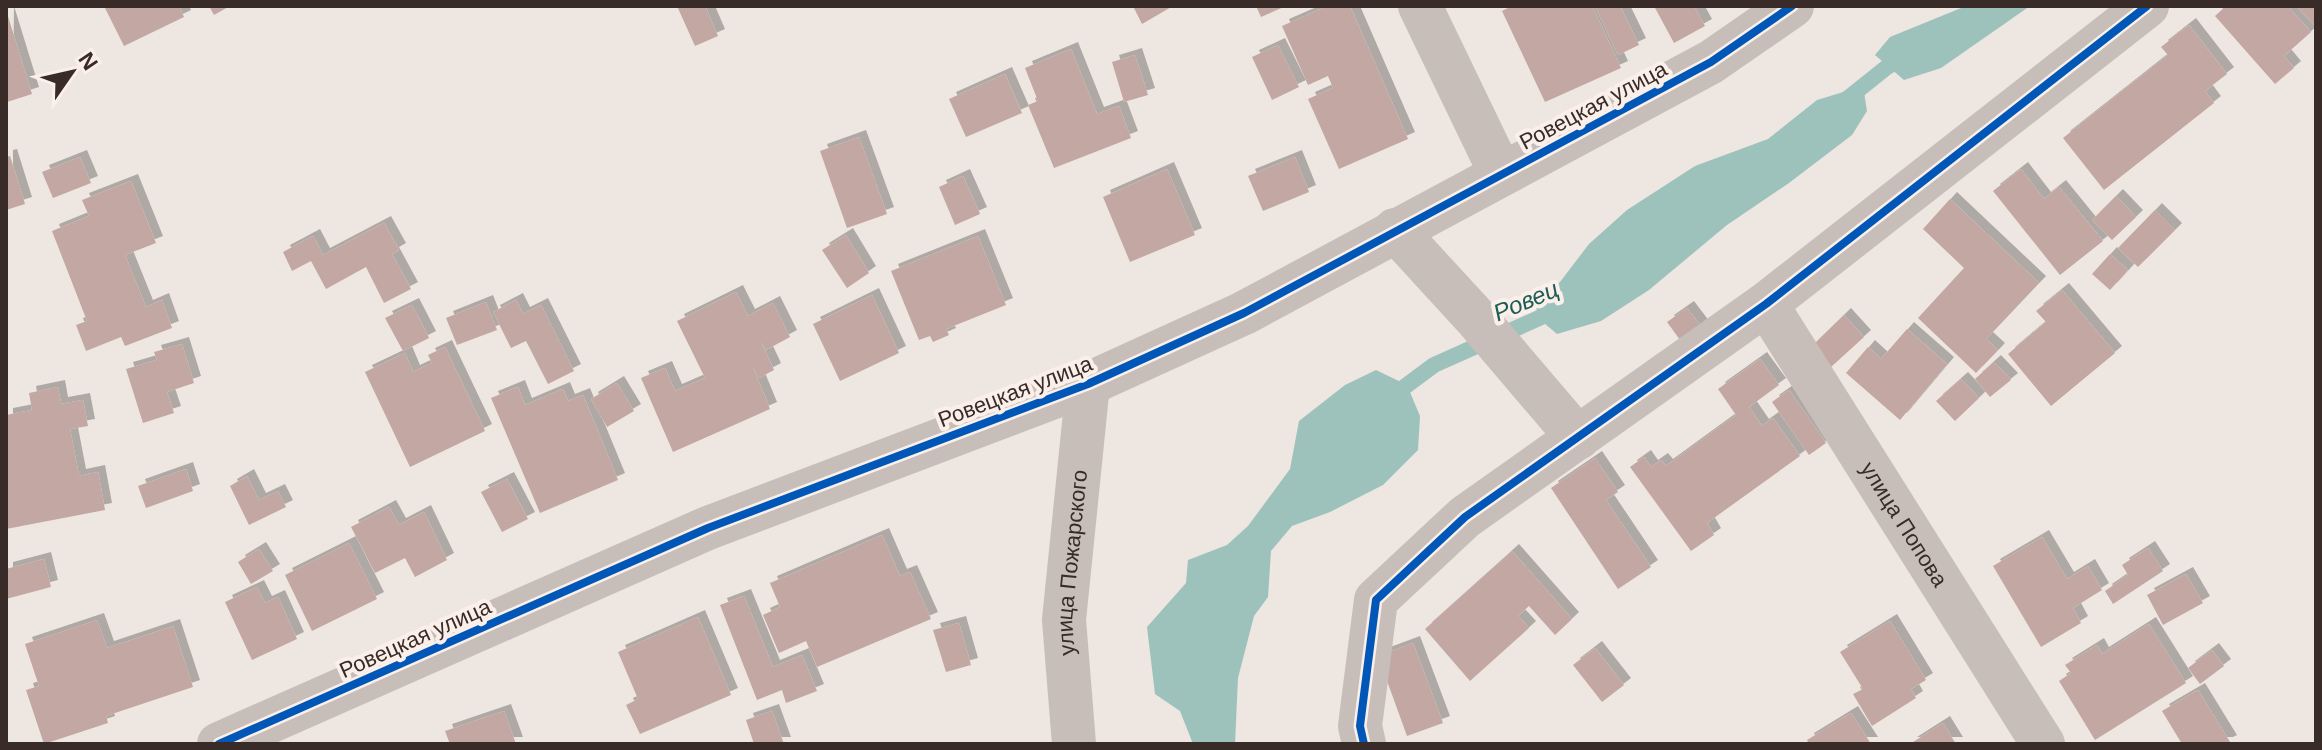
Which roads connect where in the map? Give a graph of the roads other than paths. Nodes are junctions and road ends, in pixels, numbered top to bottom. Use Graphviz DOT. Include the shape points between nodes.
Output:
graph roads {
  1 [pos="1420,6"];
  2 [pos="1792,6"];
  3 [pos="2147,6"];
  4 [pos="1501,174"];
  5 [pos="1395,230"];
  6 [pos="1766,304"];
  7 [pos="1088,384"];
  8 [pos="1578,438"];
  9 [pos="219,744"];
  10 [pos="1074,744"];
  11 [pos="1364,744"];
  12 [pos="2043,744"];
  1 -- 4 [label="street"];
  2 -- 4 [label="street, Ровецкая улица" via="1711,62"];
  3 -- 6 [label="street"];
  4 -- 5 [label="street, Ровецкая улица"];
  5 -- 7 [label="street, Ровецкая улица" via="1244,313"];
  5 -- 8 [label="street"];
  6 -- 8 [label="street"];
  6 -- 12 [label="street, улица Попова"];
  7 -- 9 [label="street, Ровецкая улица" via="708,528"];
  7 -- 10 [label="street, улица Пожарского" via="1064,620"];
  8 -- 11 [label="street" via="1465,517 1376,600 1360,726"];
}
